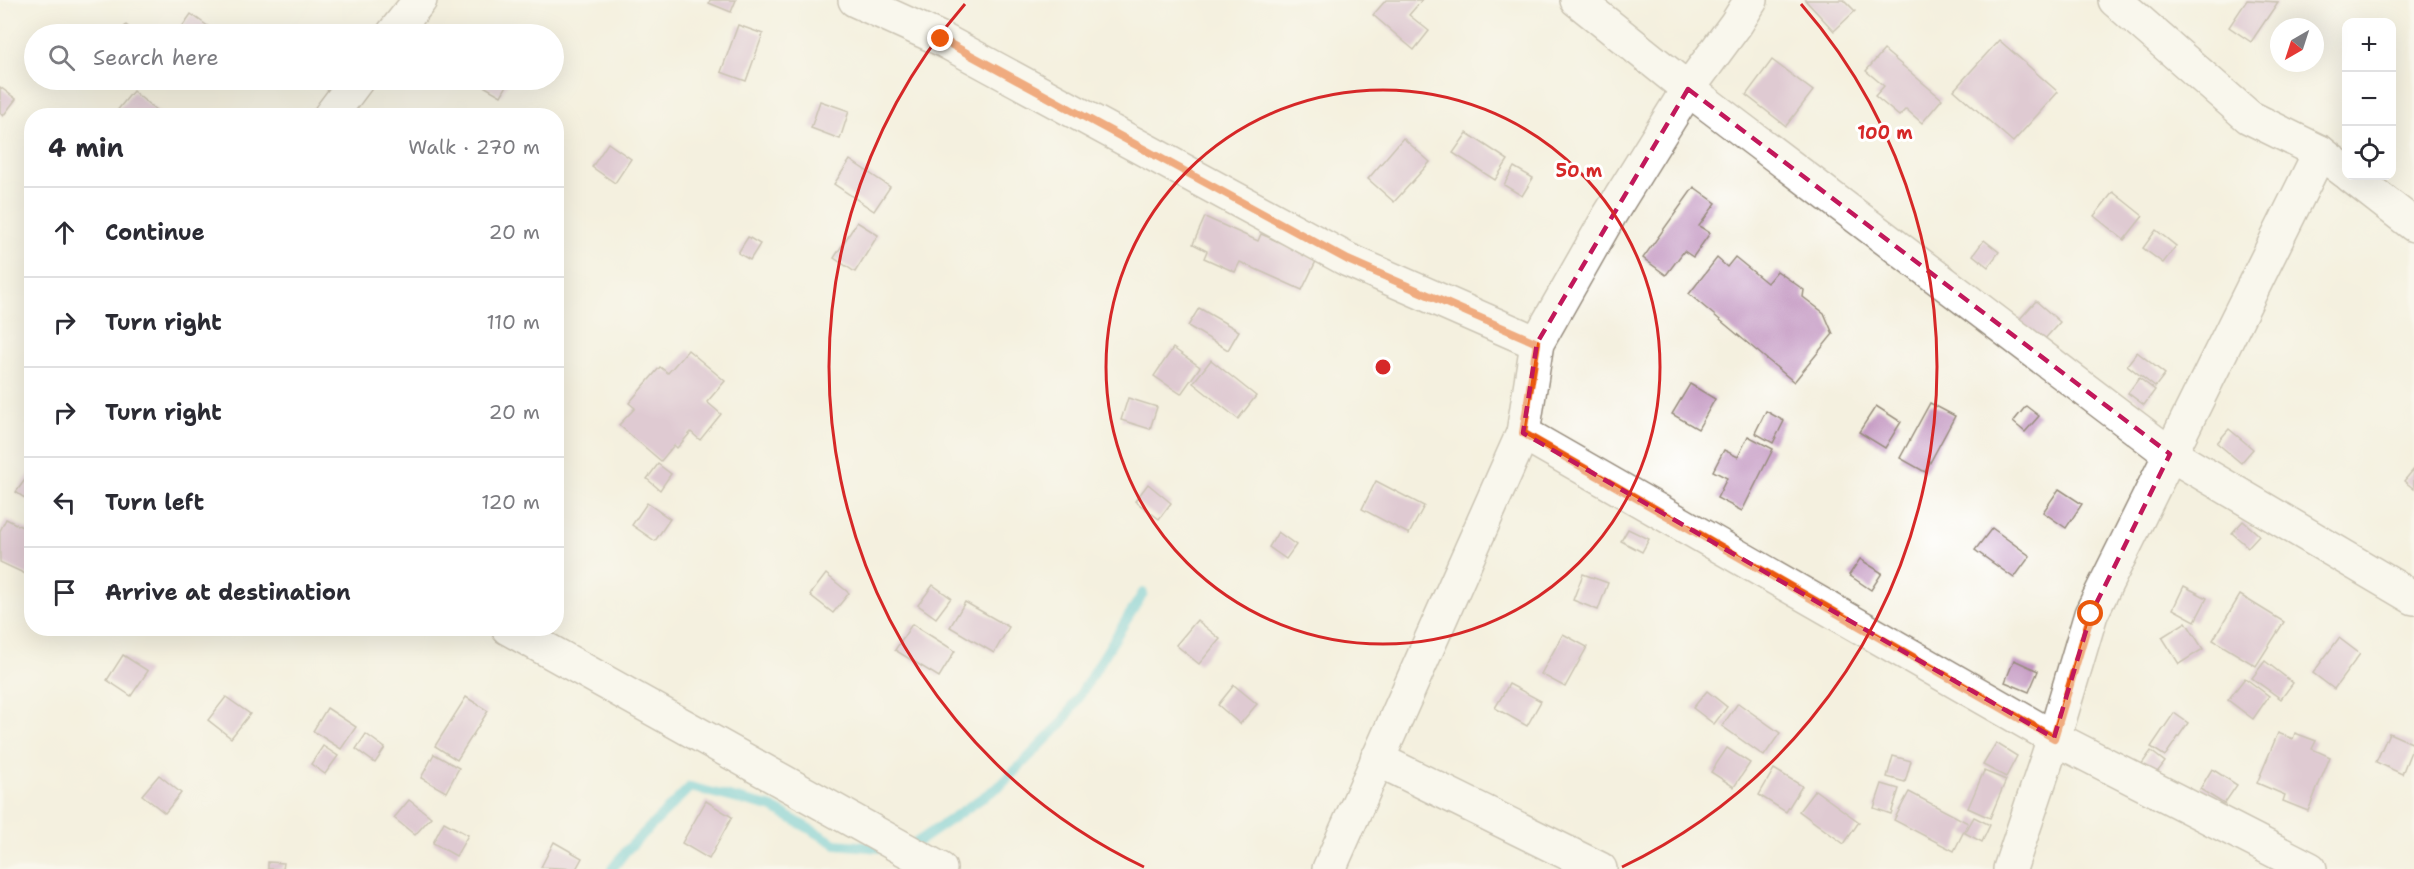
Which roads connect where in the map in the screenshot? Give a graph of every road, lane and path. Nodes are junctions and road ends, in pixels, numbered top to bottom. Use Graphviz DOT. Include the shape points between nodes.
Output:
graph roads {
  1 [pos="420,0"];
  2 [pos="855,0"];
  3 [pos="904,0"];
  4 [pos="1577,0"];
  5 [pos="1751,0"];
  6 [pos="2115,0"];
  7 [pos="401,24"];
  8 [pos="941,39"];
  9 [pos="1688,89"];
  10 [pos="350,90"];
  11 [pos="336,108"];
  12 [pos="2320,152"];
  13 [pos="2342,169"];
  14 [pos="2356,180"];
  15 [pos="2414,225"];
  16 [pos="1537,343"];
  17 [pos="1523,433"];
  18 [pos="2170,454"];
  19 [pos="2414,598"];
  20 [pos="522,636"];
  21 [pos="2054,738"];
  22 [pos="1377,759"];
  23 [pos="940,869"];
  24 [pos="1329,869"];
  25 [pos="1600,869"];
  26 [pos="2010,869"];
  27 [pos="2310,869"];
  1 -- 7 [label="street"];
  2 -- 8 [label="street"];
  3 -- 8 [label="street"];
  4 -- 9 [label="street"];
  5 -- 9 [label="street"];
  6 -- 12 [label="street" via="2249,117"];
  8 -- 16 [label="street" via="1348,260"];
  9 -- 16 [label="street"];
  9 -- 18 [label="street"];
  10 -- 11 [label="street"];
  12 -- 13 [label="street"];
  12 -- 18 [label="street"];
  14 -- 15 [label="street"];
  16 -- 17 [label="street"];
  17 -- 21 [label="street"];
  17 -- 22 [label="street"];
  18 -- 19 [label="street"];
  18 -- 21 [label="street" via="2091,614"];
  20 -- 23 [label="street"];
  21 -- 26 [label="street"];
  21 -- 27 [label="street"];
  22 -- 24 [label="street"];
  22 -- 25 [label="street"];
}
